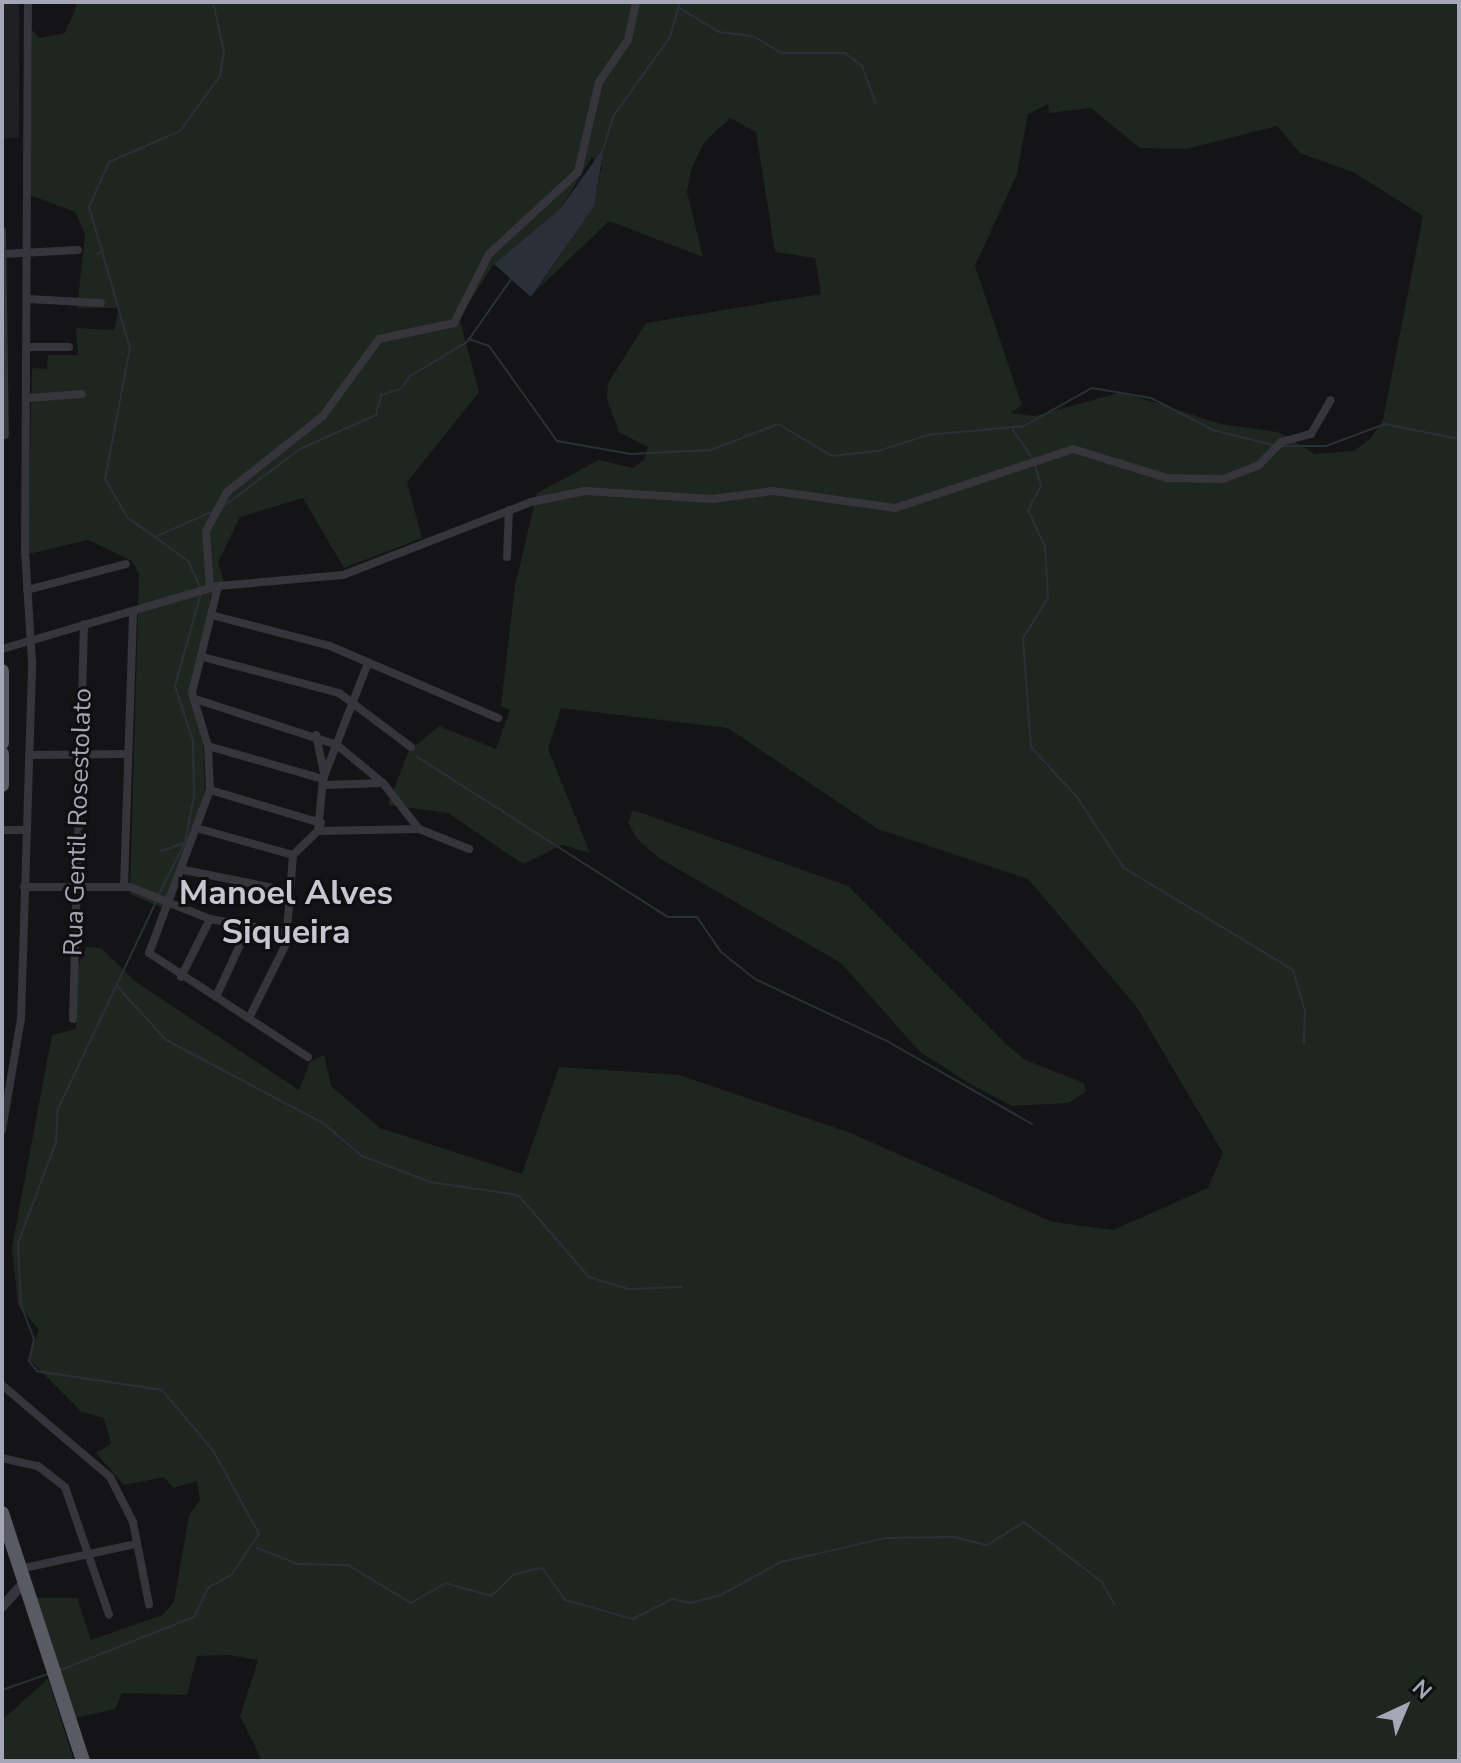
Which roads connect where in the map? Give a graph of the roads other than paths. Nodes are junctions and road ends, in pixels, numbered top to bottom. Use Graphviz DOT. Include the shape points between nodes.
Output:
graph roads {
  1 [pos="28,2"];
  2 [pos="636,2"];
  3 [pos="2,231"];
  4 [pos="78,250"];
  5 [pos="27,252"];
  6 [pos="3,254"];
  7 [pos="28,299"];
  8 [pos="101,303"];
  9 [pos="27,347"];
  10 [pos="69,347"];
  11 [pos="3,374"];
  12 [pos="82,394"];
  13 [pos="28,398"];
  14 [pos="1331,400"];
  15 [pos="5,435"];
  16 [pos="509,510"];
  17 [pos="507,557"];
  18 [pos="126,564"];
  19 [pos="208,588"];
  20 [pos="27,590"];
  21 [pos="133,611"];
  22 [pos="215,616"];
  23 [pos="84,624"];
  24 [pos="31,640"];
  25 [pos="2,649"];
  26 [pos="203,657"];
  27 [pos="368,663"];
  28 [pos="2,671"];
  29 [pos="195,699"];
  30 [pos="353,701"];
  31 [pos="498,718"];
  32 [pos="316,735"];
  33 [pos="2,743"];
  34 [pos="337,745"];
  35 [pos="208,746"];
  36 [pos="411,747"];
  37 [pos="79,753"];
  38 [pos="2,754"];
  39 [pos="127,754"];
  40 [pos="29,755"];
  41 [pos="325,780"];
  42 [pos="383,783"];
  43 [pos="2,785"];
  44 [pos="210,790"];
  45 [pos="320,827"];
  46 [pos="200,829"];
  47 [pos="419,829"];
  48 [pos="2,830"];
  49 [pos="26,830"];
  50 [pos="469,849"];
  51 [pos="293,855"];
  52 [pos="184,870"];
  53 [pos="76,886"];
  54 [pos="124,886"];
  55 [pos="24,887"];
  56 [pos="289,891"];
  57 [pos="161,901"];
  58 [pos="210,919"];
  59 [pos="248,927"];
  60 [pos="289,933"];
  61 [pos="181,977"];
  62 [pos="216,997"];
  63 [pos="249,1018"];
  64 [pos="73,1019"];
  65 [pos="308,1057"];
  66 [pos="2,1064"];
  67 [pos="14,1065"];
  68 [pos="2,1130"];
  69 [pos="2,1385"];
  70 [pos="2,1458"];
  71 [pos="2,1513"];
  72 [pos="136,1544"];
  73 [pos="89,1553"];
  74 [pos="19,1569"];
  75 [pos="23,1584"];
  76 [pos="149,1604"];
  77 [pos="2,1607"];
  78 [pos="109,1615"];
  79 [pos="83,1761"];
  1 -- 5 [label="street"];
  2 -- 19 [label="street" via="628,40 599,82 578,172 489,254 454,323 379,339 323,416 215,506"];
  3 -- 6 [label="street"];
  4 -- 5 [label="street"];
  5 -- 6 [label="street"];
  5 -- 7 [label="street"];
  6 -- 11 [label="street"];
  7 -- 8 [label="street"];
  7 -- 9 [label="street"];
  9 -- 10 [label="street"];
  9 -- 13 [label="street"];
  11 -- 15 [label="street"];
  12 -- 13 [label="street"];
  13 -- 20 [label="street"];
  14 -- 16 [label="street" via="1311,434 1281,442 1259,465 1223,479 1167,478 1073,449 895,508 773,491 713,499 585,491"];
  16 -- 17 [label="street"];
  16 -- 19 [label="street" via="343,575"];
  18 -- 20 [label="street"];
  19 -- 21 [label="street"];
  19 -- 22 [label="street"];
  20 -- 24 [label="street"];
  21 -- 23 [label="street"];
  21 -- 39 [label="street"];
  22 -- 26 [label="street"];
  22 -- 27 [label="street" via="269,626"];
  23 -- 24 [label="street"];
  23 -- 37 [label="street, Rua Gentil Rosestolato"];
  24 -- 25 [label="street"];
  24 -- 40 [label="street"];
  26 -- 29 [label="street"];
  26 -- 30 [label="street"];
  27 -- 30 [label="street"];
  27 -- 31 [label="street"];
  28 -- 33 [label="highway"];
  29 -- 32 [label="street"];
  29 -- 35 [label="street"];
  30 -- 34 [label="street"];
  30 -- 36 [label="street"];
  32 -- 34 [label="street"];
  32 -- 41 [label="street"];
  34 -- 41 [label="street"];
  34 -- 42 [label="street"];
  35 -- 41 [label="street"];
  35 -- 44 [label="street"];
  37 -- 39 [label="street"];
  37 -- 40 [label="street"];
  37 -- 53 [label="street, Rua Gentil Rosestolato"];
  38 -- 43 [label="highway"];
  39 -- 54 [label="street"];
  40 -- 49 [label="street"];
  41 -- 42 [label="street"];
  41 -- 45 [label="street"];
  42 -- 47 [label="street"];
  44 -- 45 [label="street"];
  44 -- 46 [label="street"];
  45 -- 47 [label="street"];
  45 -- 51 [label="street"];
  46 -- 51 [label="street"];
  46 -- 52 [label="street"];
  47 -- 50 [label="street"];
  48 -- 49 [label="street"];
  49 -- 55 [label="street"];
  51 -- 56 [label="street"];
  52 -- 56 [label="street"];
  52 -- 57 [label="street"];
  53 -- 54 [label="street"];
  53 -- 55 [label="street"];
  53 -- 64 [label="street, Rua Gentil Rosestolato"];
  54 -- 57 [label="street"];
  55 -- 67 [label="street"];
  56 -- 60 [label="street"];
  57 -- 58 [label="street"];
  57 -- 61 [label="street" via="149,948 155,962"];
  58 -- 59 [label="street"];
  58 -- 61 [label="street"];
  59 -- 60 [label="street"];
  59 -- 62 [label="street"];
  60 -- 63 [label="street"];
  61 -- 62 [label="street"];
  62 -- 63 [label="street"];
  63 -- 65 [label="street"];
  66 -- 67 [label="street"];
  67 -- 68 [label="street"];
  69 -- 72 [label="street" via="101,1466 125,1503"];
  70 -- 73 [label="street" via="29,1462 61,1482"];
  71 -- 74 [label="highway"];
  72 -- 73 [label="street"];
  72 -- 76 [label="street"];
  73 -- 74 [label="street"];
  73 -- 78 [label="street"];
  74 -- 75 [label="highway"];
  75 -- 77 [label="street"];
  75 -- 79 [label="highway"];
}
